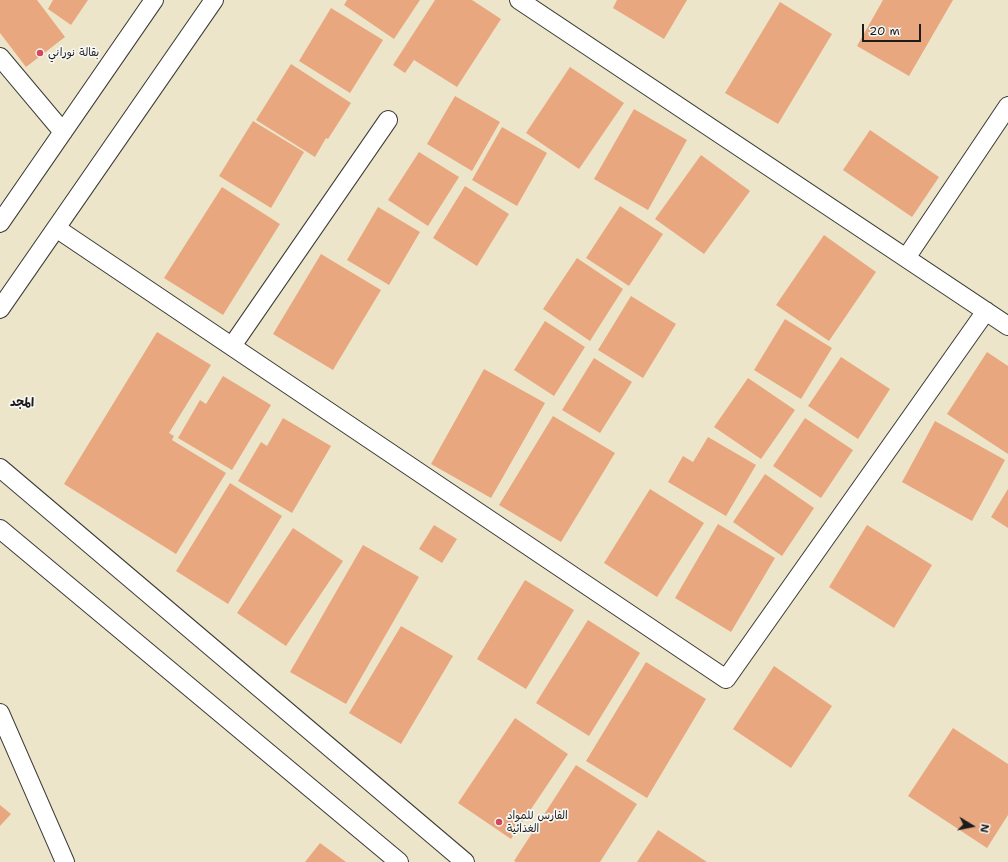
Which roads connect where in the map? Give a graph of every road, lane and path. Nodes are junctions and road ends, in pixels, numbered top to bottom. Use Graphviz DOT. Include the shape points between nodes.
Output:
graph roads {
  1 [pos="214,0"];
  2 [pos="519,0"];
  3 [pos="152,1"];
  4 [pos="0,57"];
  5 [pos="1008,106"];
  6 [pos="388,120"];
  7 [pos="63,132"];
  8 [pos="0,223"];
  9 [pos="56,228"];
  10 [pos="906,258"];
  11 [pos="0,309"];
  12 [pos="986,311"];
  13 [pos="1008,326"];
  14 [pos="232,346"];
  15 [pos="0,468"];
  16 [pos="0,529"];
  17 [pos="0,713"];
  18 [pos="65,862"];
  19 [pos="399,862"];
  20 [pos="465,862"];
  1 -- 9 [label="street"];
  2 -- 10 [label="street"];
  3 -- 7 [label="street"];
  4 -- 7 [label="street"];
  5 -- 10 [label="street"];
  6 -- 14 [label="street"];
  7 -- 8 [label="street"];
  9 -- 11 [label="street"];
  9 -- 14 [label="street"];
  10 -- 12 [label="street"];
  12 -- 13 [label="street"];
  12 -- 14 [label="street" via="726,679"];
  15 -- 20 [label="street"];
  16 -- 19 [label="street"];
  17 -- 18 [label="street"];
}
